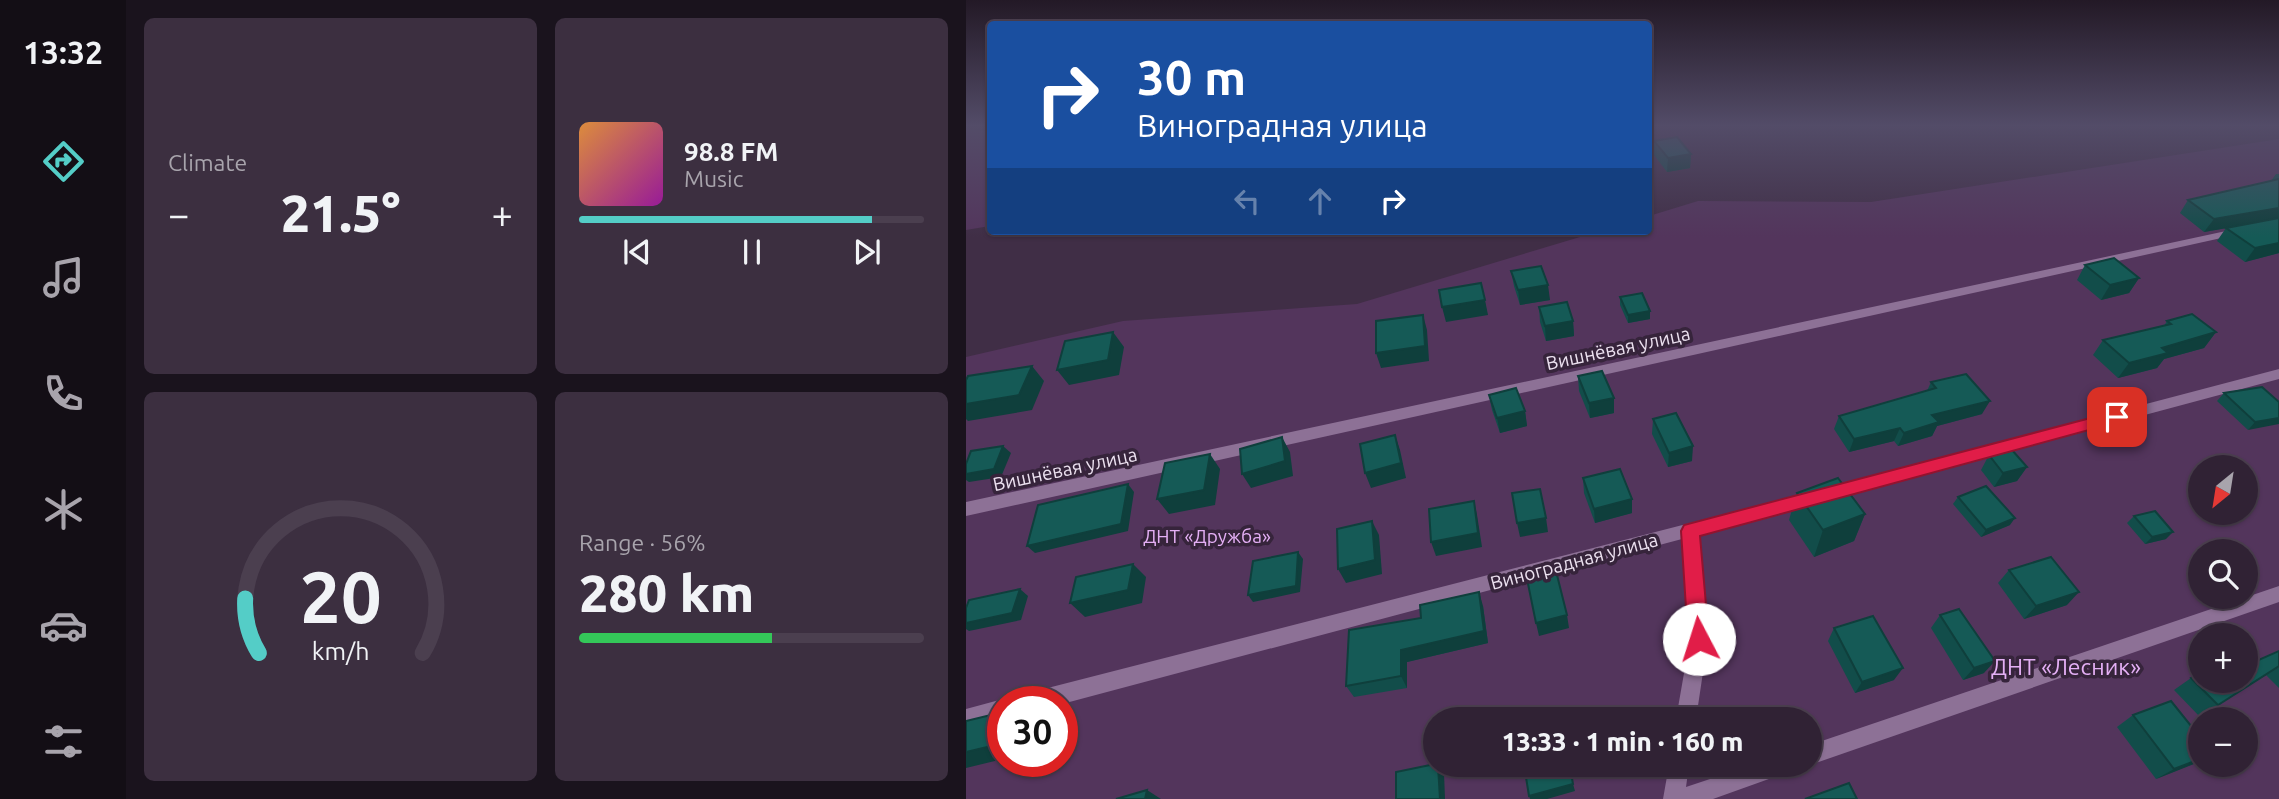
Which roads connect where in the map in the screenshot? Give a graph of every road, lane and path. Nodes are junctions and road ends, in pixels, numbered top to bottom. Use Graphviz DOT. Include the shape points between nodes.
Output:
graph roads {
  1 [pos="2254,228"];
  2 [pos="2279,374"];
  3 [pos="966,509"];
  4 [pos="1690,531"];
  5 [pos="2279,594"];
  6 [pos="1078,690"];
  7 [pos="1688,707"];
  8 [pos="987,713"];
  9 [pos="966,719"];
  10 [pos="1822,751"];
  11 [pos="1677,777"];
  12 [pos="1747,777"];
  13 [pos="1674,799"];
  14 [pos="1682,799"];
  1 -- 3 [label="street, Вишнёвая улица"];
  2 -- 4 [label="street, Виноградная улица"];
  4 -- 6 [label="street, Виноградная улица"];
  4 -- 7 [label="street" via="1699,639"];
  5 -- 10 [label="street"];
  8 -- 9 [label="street"];
  11 -- 13 [label="street"];
  12 -- 14 [label="street"];
}
